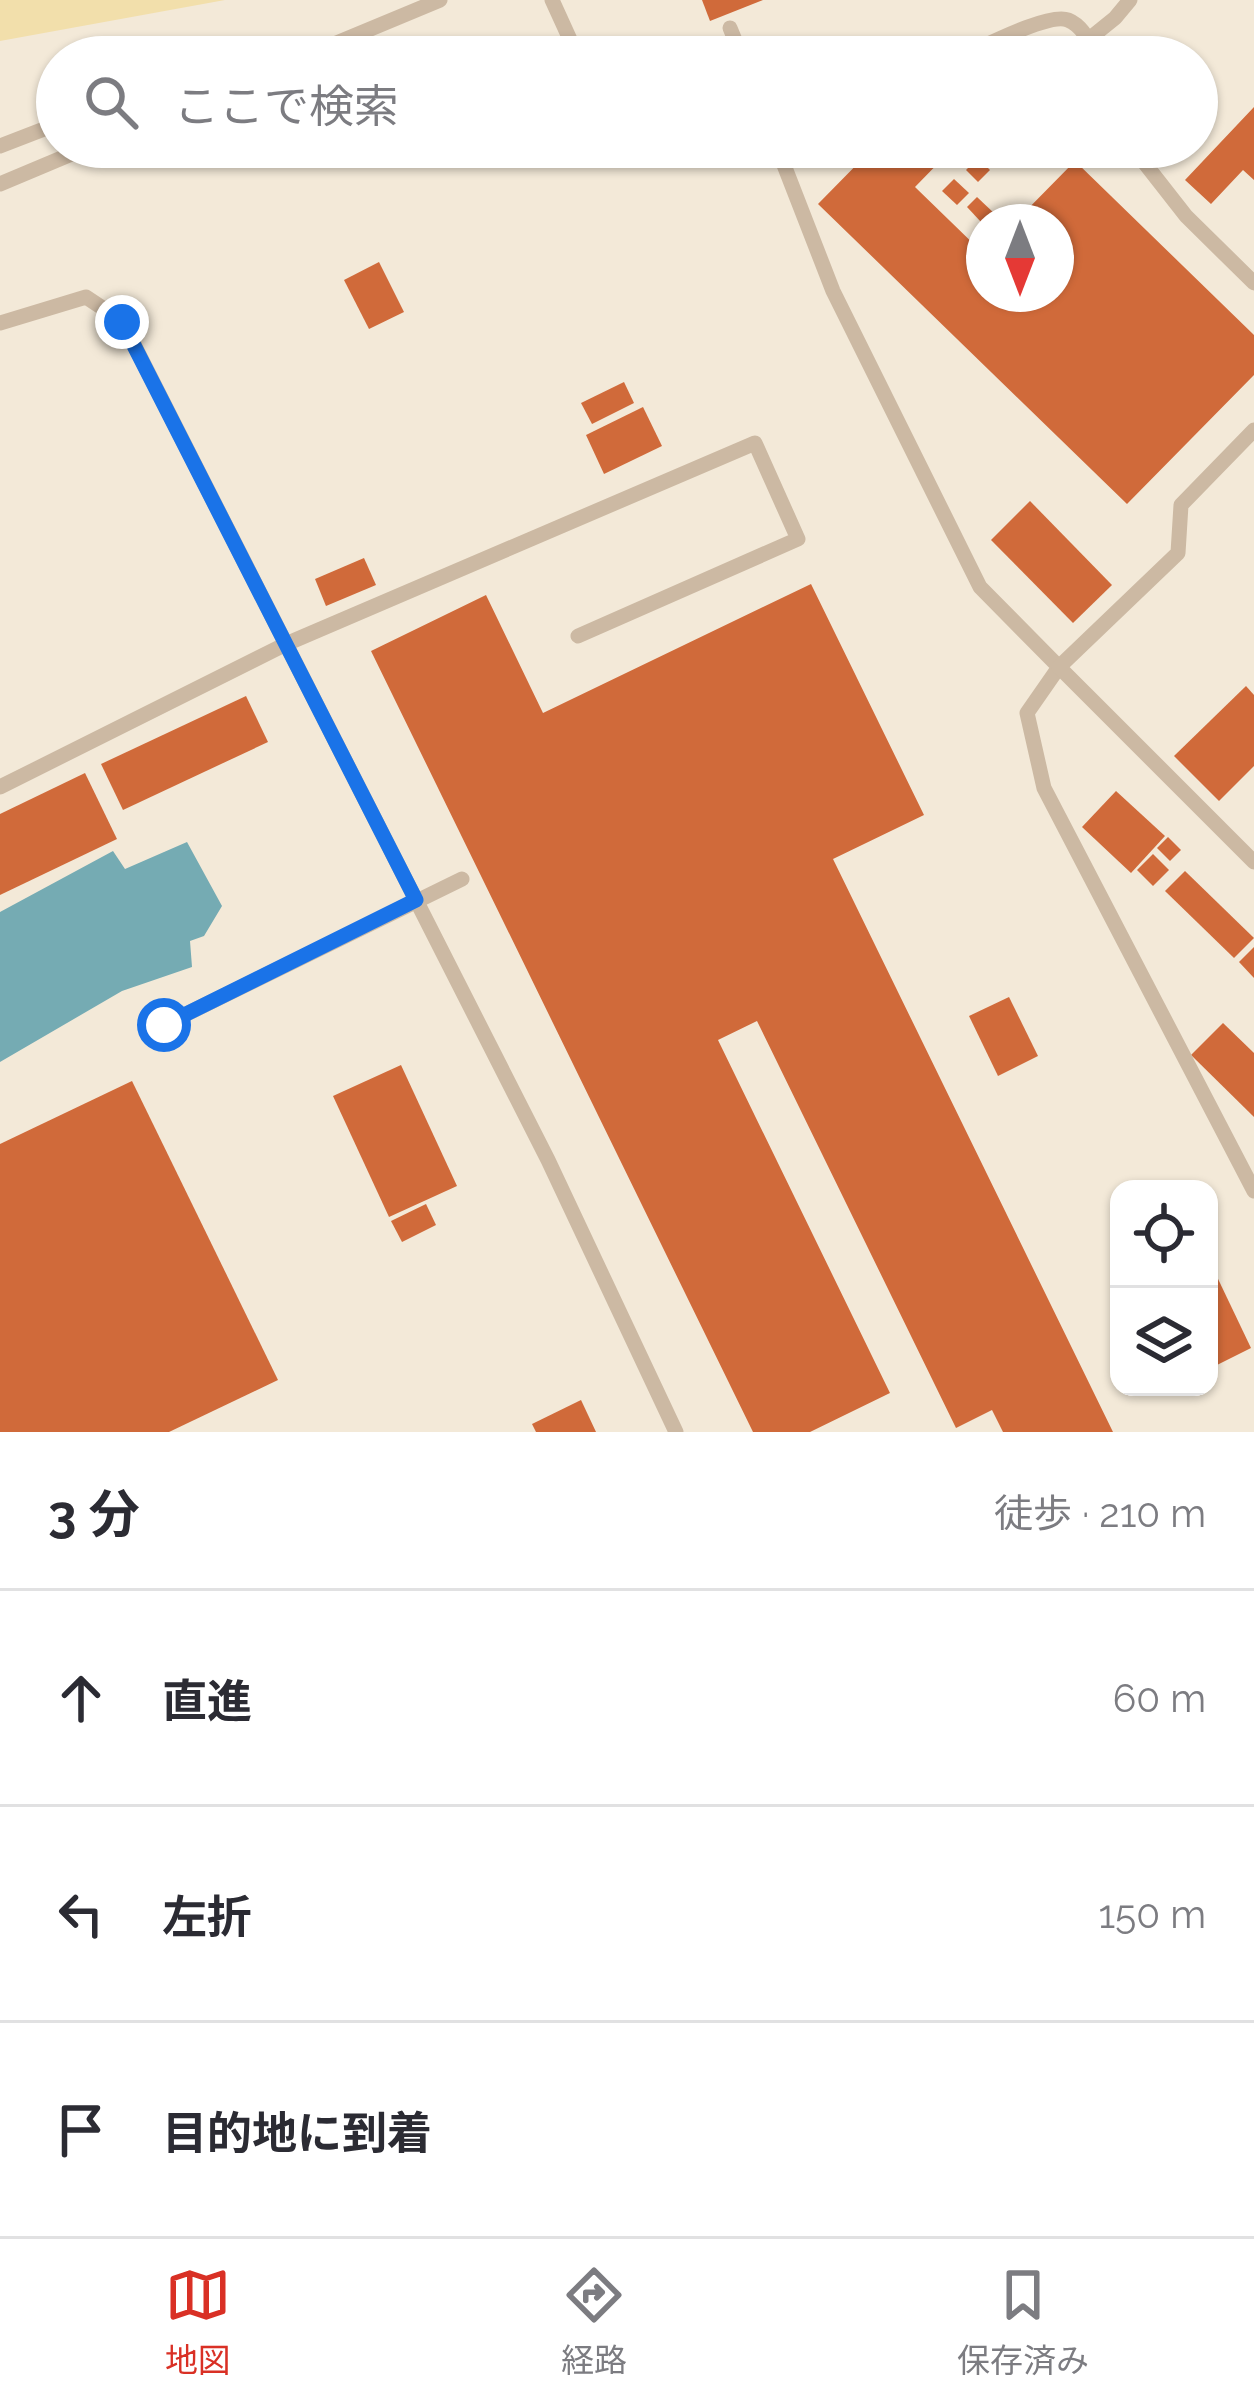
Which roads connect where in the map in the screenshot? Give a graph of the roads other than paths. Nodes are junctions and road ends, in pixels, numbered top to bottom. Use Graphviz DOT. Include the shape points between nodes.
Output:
graph roads {
  1 [pos="440,0"];
  2 [pos="552,0"];
  3 [pos="1130,0"];
  4 [pos="730,28"];
  5 [pos="353,36"];
  6 [pos="568,36"];
  7 [pos="733,36"];
  8 [pos="1010,36"];
  9 [pos="1086,36"];
  10 [pos="1093,36"];
  11 [pos="36,132"];
  12 [pos="0,146"];
  13 [pos="38,168"];
  14 [pos="785,168"];
  15 [pos="1148,168"];
  16 [pos="0,184"];
  17 [pos="1254,283"];
  18 [pos="0,323"];
  19 [pos="1254,430"];
  20 [pos="578,636"];
  21 [pos="286,644"];
  22 [pos="1058,667"];
  23 [pos="0,787"];
  24 [pos="1254,862"];
  25 [pos="462,880"];
  26 [pos="416,900"];
  27 [pos="164,1025"];
  28 [pos="1254,1191"];
  29 [pos="676,1432"];
  1 -- 5 [label="lane"];
  2 -- 6 [label="lane"];
  3 -- 10 [label="lane"];
  4 -- 7 [label="lane"];
  8 -- 9 [label="lane" via="1060,18"];
  11 -- 12 [label="lane"];
  13 -- 16 [label="lane"];
  14 -- 22 [label="lane" via="833,291 980,586"];
  15 -- 17 [label="lane"];
  18 -- 21 [label="lane" via="86,297 122,322"];
  19 -- 22 [label="lane" via="1181,505 1178,554"];
  20 -- 21 [label="lane" via="798,539 755,443"];
  21 -- 23 [label="lane"];
  21 -- 26 [label="lane"];
  22 -- 24 [label="lane"];
  22 -- 28 [label="lane" via="1027,713 1044,788"];
  25 -- 26 [label="lane"];
  26 -- 27 [label="lane"];
  26 -- 29 [label="lane"];
}
